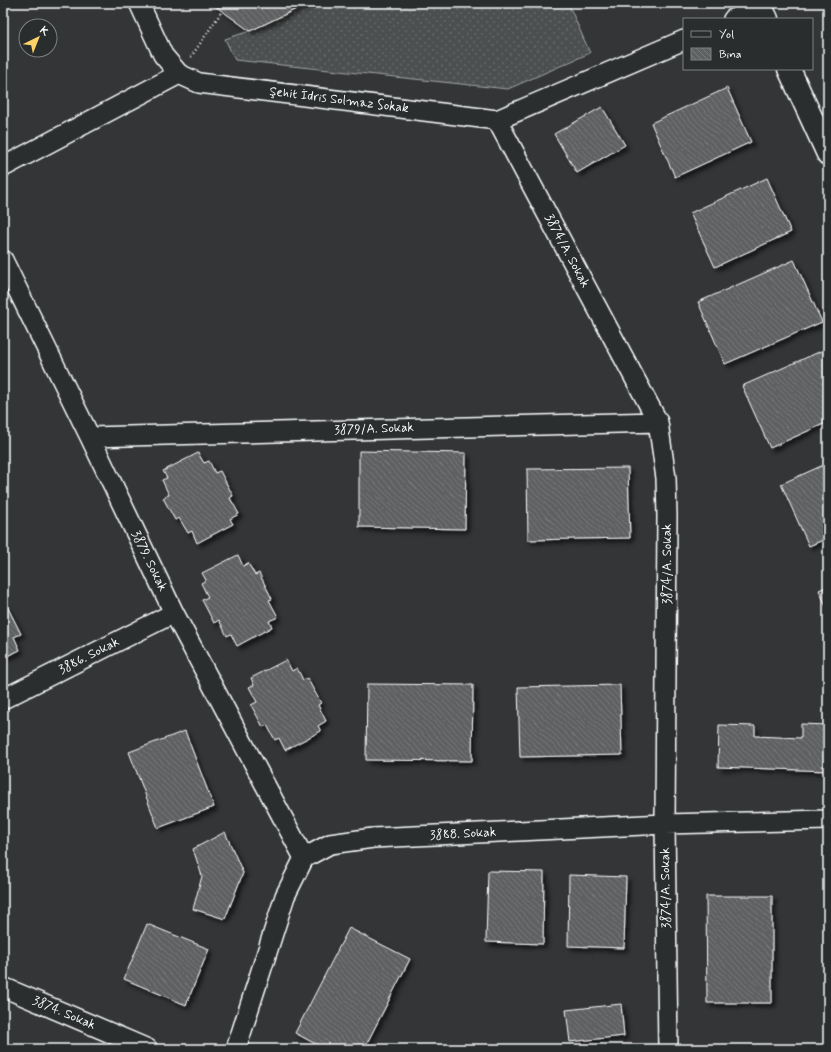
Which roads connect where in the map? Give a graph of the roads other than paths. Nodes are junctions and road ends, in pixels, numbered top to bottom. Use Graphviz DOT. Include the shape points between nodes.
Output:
graph roads {
  1 [pos="139,3"];
  2 [pos="762,10"];
  3 [pos="736,18"];
  4 [pos="683,40"];
  5 [pos="789,70"];
  6 [pos="179,74"];
  7 [pos="497,120"];
  8 [pos="828,154"];
  9 [pos="3,167"];
  10 [pos="3,260"];
  11 [pos="658,422"];
  12 [pos="90,437"];
  13 [pos="174,612"];
  14 [pos="3,699"];
  15 [pos="828,820"];
  16 [pos="665,824"];
  17 [pos="304,858"];
  18 [pos="3,987"];
  19 [pos="148,1049"];
  20 [pos="236,1049"];
  21 [pos="668,1049"];
  1 -- 6 [label="street" via="163,54"];
  2 -- 3 [label="street"];
  4 -- 7 [label="street"];
  5 -- 8 [label="street"];
  6 -- 7 [label="street, Şehit İdris Solmaz Sokak" via="198,83"];
  6 -- 9 [label="street"];
  7 -- 11 [label="street, 3874/A. Sokak"];
  10 -- 12 [label="street, 3879. Sokak"];
  11 -- 12 [label="street, 3879/A. Sokak"];
  11 -- 16 [label="street, 3874/A. Sokak" via="666,478 667,516"];
  12 -- 13 [label="street, 3879. Sokak"];
  13 -- 14 [label="street, 3886. Sokak"];
  13 -- 17 [label="street, 3879. Sokak"];
  15 -- 16 [label="street, 3888. Sokak"];
  16 -- 17 [label="street, 3888. Sokak" via="373,838 330,844"];
  16 -- 21 [label="street, 3874/A. Sokak"];
  17 -- 20 [label="street" via="285,896"];
  18 -- 19 [label="street, 3874. Sokak"];
}
